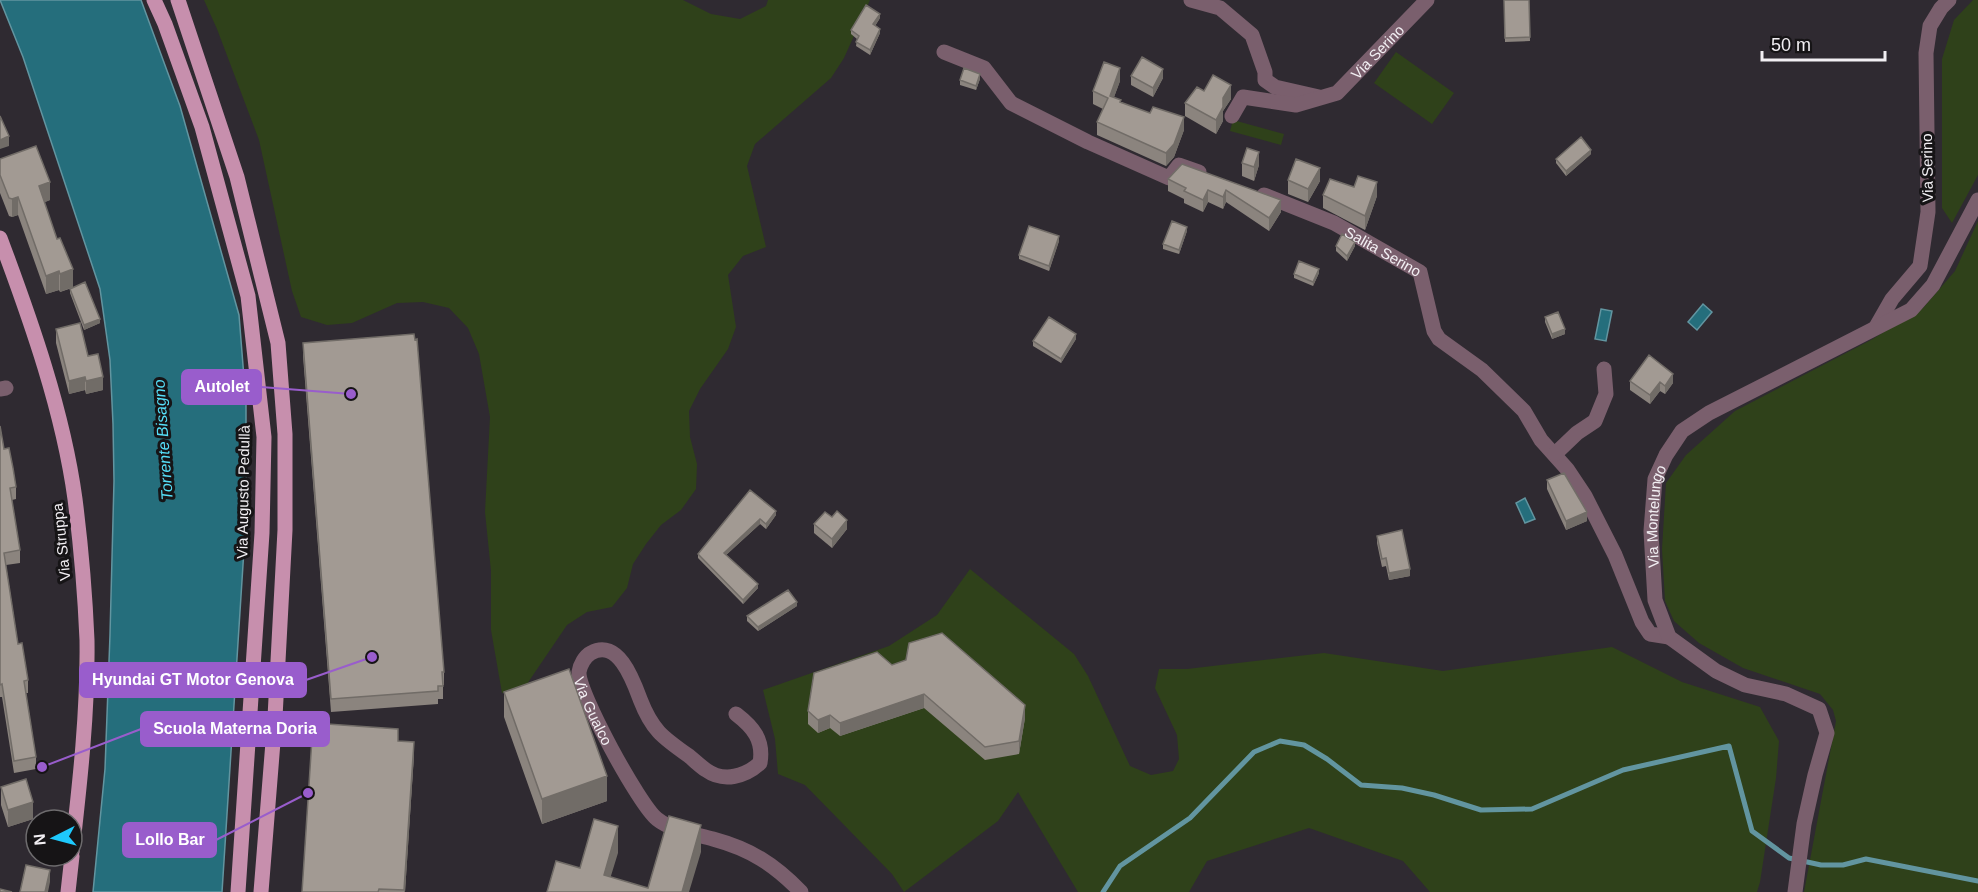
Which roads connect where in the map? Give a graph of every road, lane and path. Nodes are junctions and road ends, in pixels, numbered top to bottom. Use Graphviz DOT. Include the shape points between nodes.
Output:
graph roads {
  1 [pos="154,0"];
  2 [pos="178,0"];
  3 [pos="1191,0"];
  4 [pos="1427,0"];
  5 [pos="1949,0"];
  6 [pos="944,52"];
  7 [pos="1322,97"];
  8 [pos="1232,116"];
  9 [pos="1209,176"];
  10 [pos="1251,190"];
  11 [pos="1978,200"];
  12 [pos="0,238"];
  13 [pos="1876,327"];
  14 [pos="1604,369"];
  15 [pos="1555,454"];
  16 [pos="1668,637"];
  17 [pos="736,714"];
  18 [pos="77,808"];
  19 [pos="71,868"];
  20 [pos="68,892"];
  21 [pos="238,892"];
  22 [pos="261,892"];
  23 [pos="801,892"];
  24 [pos="1795,892"];
  1 -- 21 [label="main road, Via Augusto Pedullà" via="202,127 248,296 264,436 261,544"];
  2 -- 22 [label="main road" via="237,177 278,343 285,434 285,530"];
  3 -- 7 [label="street" via="1220,8 1252,35 1265,80 1275,87"];
  4 -- 7 [label="street, Via Serino" via="1348,83 1337,93"];
  5 -- 13 [label="street, Via Serino" via="1930,26 1926,53 1928,212 1920,266 1892,299"];
  6 -- 9 [label="street" via="984,68 1011,103 1088,142 1169,178 1179,165"];
  7 -- 8 [label="street, Via Serino" via="1296,105 1243,97"];
  10 -- 15 [label="street, Salita Serino" via="1334,223 1420,272 1439,339 1482,370 1524,411 1541,440"];
  11 -- 13 [label="street, Via Montelungo" via="1933,285 1911,310"];
  12 -- 18 [label="main road, Via Struppa" via="28,314 75,499 87,641"];
  13 -- 16 [label="street, Via Montelungo" via="1709,413 1682,431 1666,454 1656,479 1651,531 1655,600"];
  14 -- 15 [label="street" via="1606,394 1595,421"];
  15 -- 16 [label="street, Salita Serino" via="1590,505 1642,622 1650,634"];
  16 -- 24 [label="street" via="1716,671 1745,685 1785,694 1819,709 1827,733 1804,824"];
  17 -- 23 [label="street, Via Gualco" via="756,734 760,763 741,775 718,776 654,729 628,671 612,652 589,654 582,662 579,672 585,696 600,728 656,819 757,855"];
  19 -- 20 [label="main road, Via Struppa"];
}
